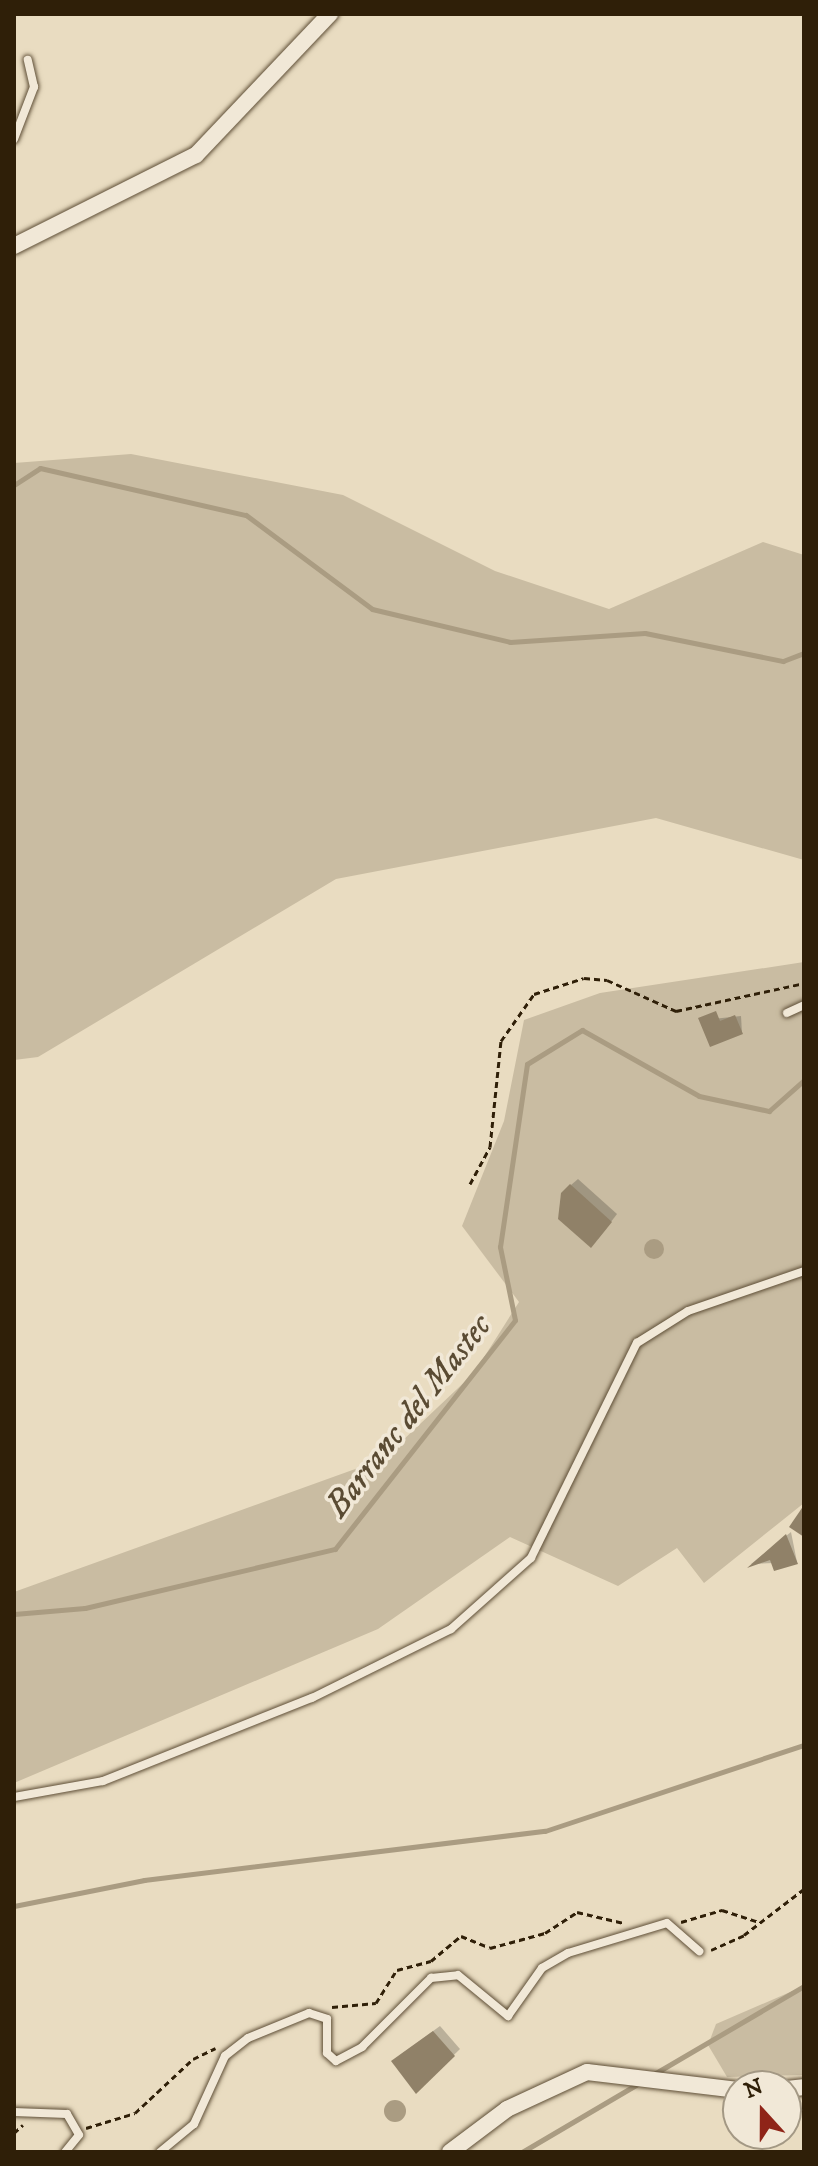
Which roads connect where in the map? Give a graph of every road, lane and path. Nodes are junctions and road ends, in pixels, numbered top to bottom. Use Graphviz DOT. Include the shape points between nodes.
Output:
graph roads {
  1 [pos="326,16"];
  2 [pos="28,60"];
  3 [pos="14,139"];
  4 [pos="14,246"];
  5 [pos="804,983"];
  6 [pos="804,1005"];
  7 [pos="787,1013"];
  8 [pos="470,1184"];
  9 [pos="804,1271"];
  10 [pos="14,1797"];
  11 [pos="804,1889"];
  12 [pos="760,1922"];
  13 [pos="676,1925"];
  14 [pos="655,1926"];
  15 [pos="699,1951"];
  16 [pos="319,2013"];
  17 [pos="235,2047"];
  18 [pos="722,2088"];
  19 [pos="14,2112"];
  20 [pos="78,2129"];
  21 [pos="65,2152"];
  22 [pos="160,2152"];
  23 [pos="450,2152"];
  1 -- 4 [label="street" via="196,155"];
  2 -- 3 [label="lane" via="34,87"];
  5 -- 8 [label="path" via="676,1011 607,980 584,978 534,994 501,1041 490,1147"];
  6 -- 7 [label="lane"];
  9 -- 10 [label="lane" via="688,1311 637,1343 531,1558 451,1629 312,1698 103,1781"];
  11 -- 12 [label="path"];
  12 -- 13 [label="path" via="722,1910"];
  12 -- 15 [label="path" via="732,1942"];
  13 -- 14 [label="lane"];
  13 -- 15 [label="lane"];
  14 -- 16 [label="path" via="577,1912 545,1933 490,1948 461,1936 431,1961 397,1970 376,2003"];
  14 -- 16 [label="lane" via="553,1960 508,2016 458,1975 431,1978 342,2060 327,2053 327,2019"];
  16 -- 17 [label="lane"];
  17 -- 20 [label="path" via="202,2053 135,2113"];
  17 -- 22 [label="lane" via="212,2074 194,2124"];
  18 -- 23 [label="street" via="587,2072 507,2109"];
  19 -- 20 [label="lane" via="60,2112"];
  20 -- 21 [label="lane"];
}
